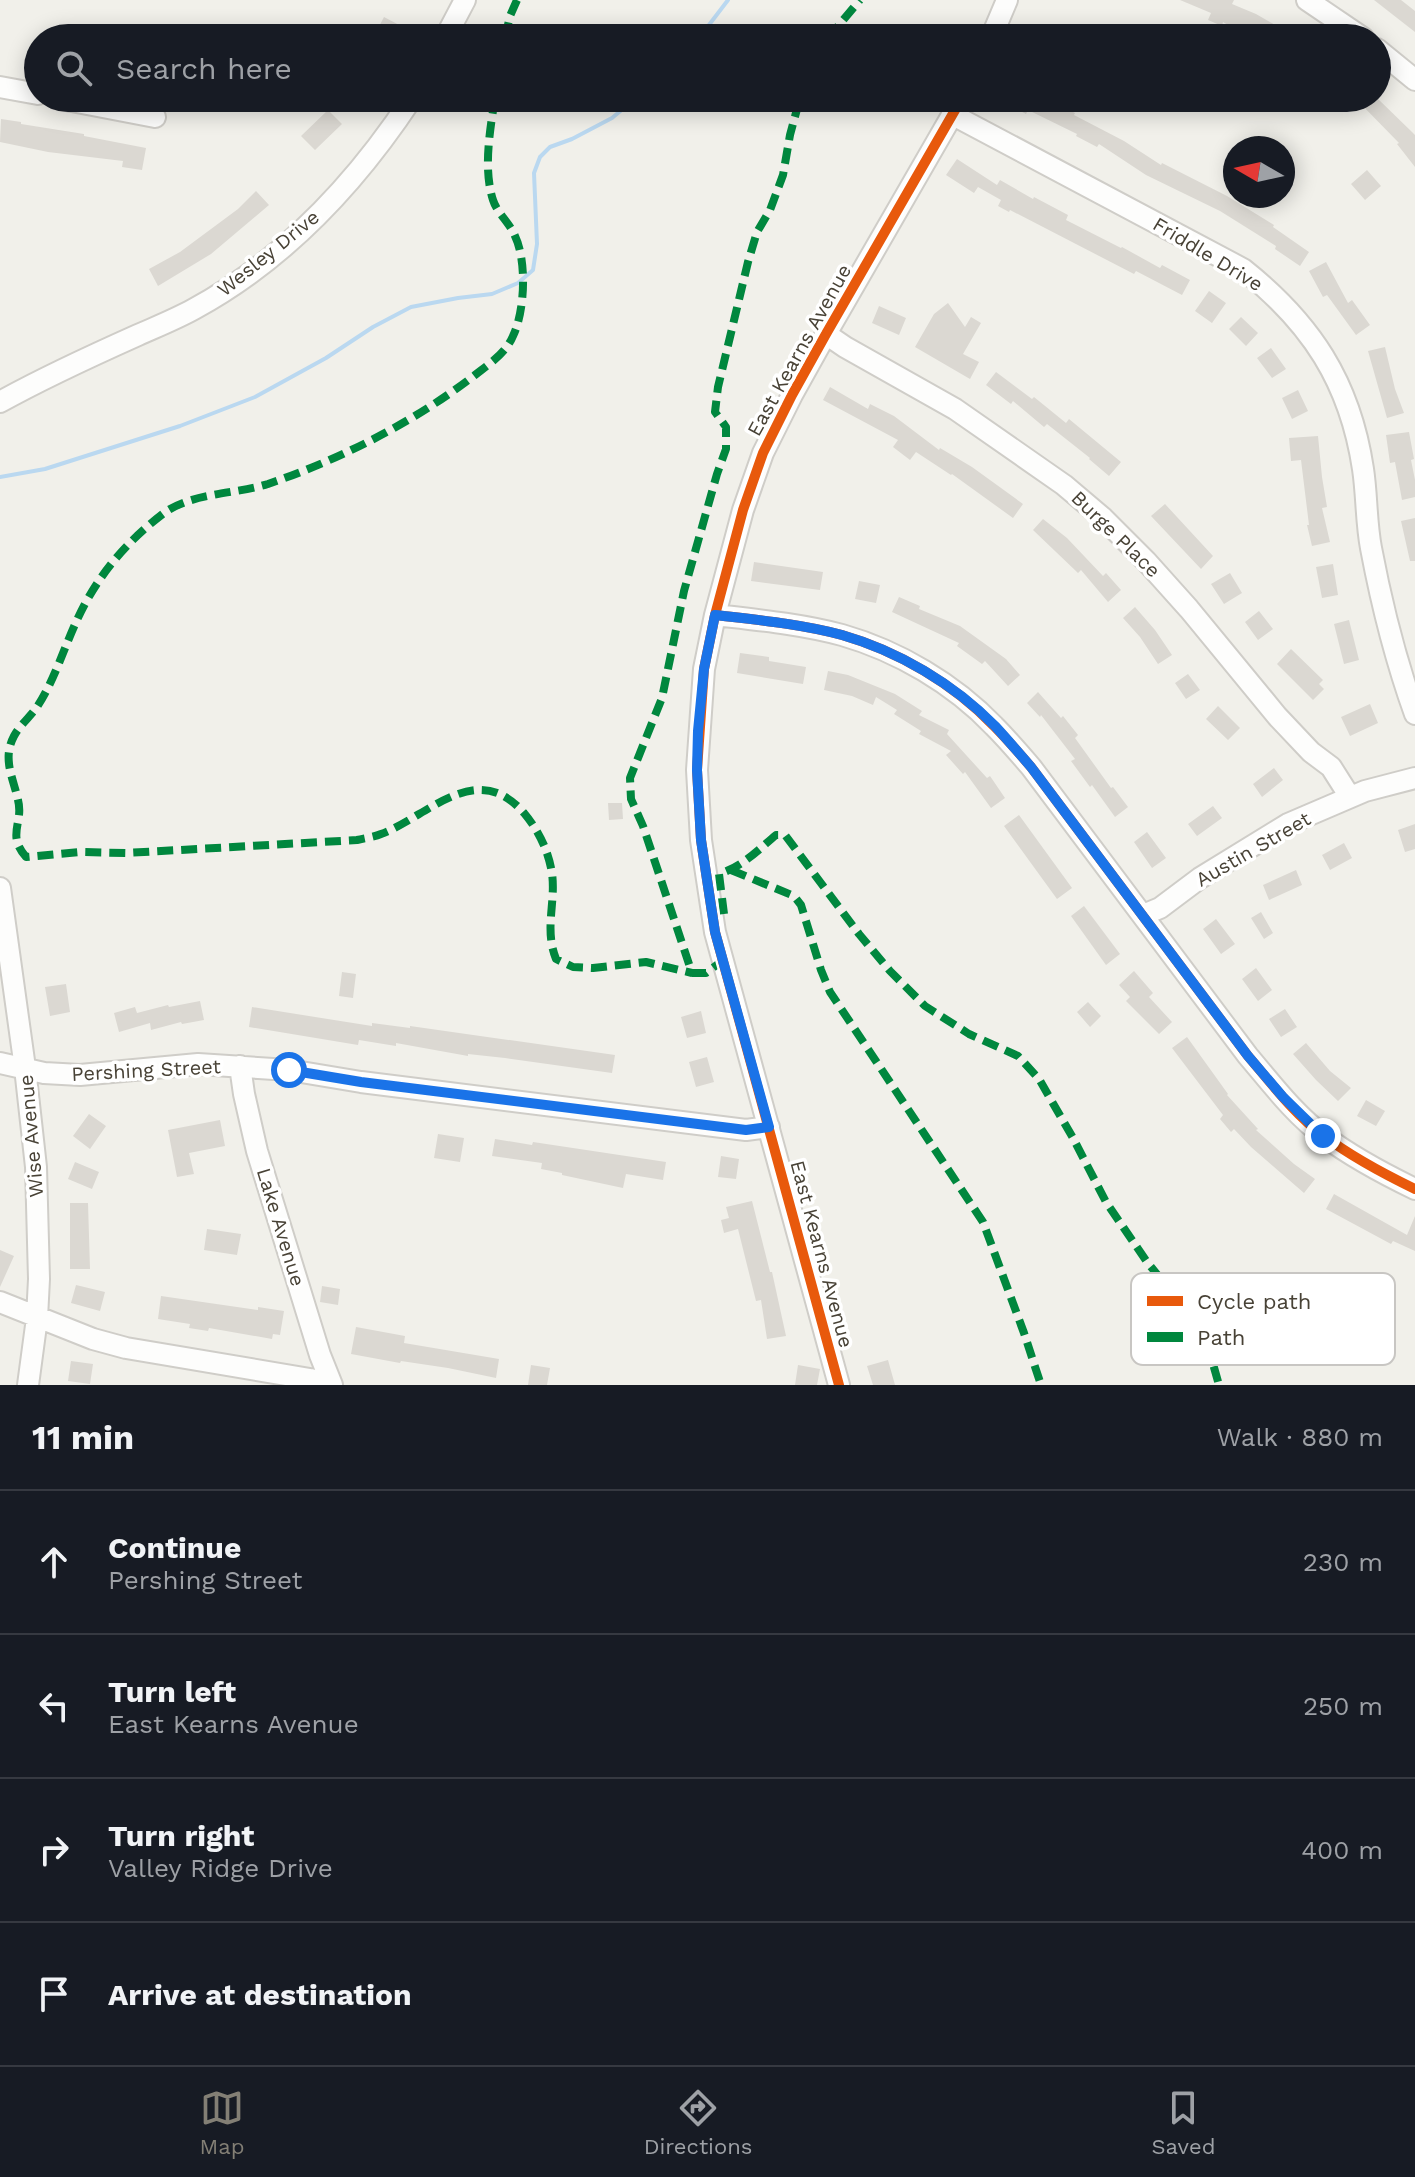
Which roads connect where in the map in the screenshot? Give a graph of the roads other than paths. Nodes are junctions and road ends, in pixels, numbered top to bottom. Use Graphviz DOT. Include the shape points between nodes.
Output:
graph roads {
  1 [pos="465,0"];
  2 [pos="1007,0"];
  3 [pos="1307,0"];
  4 [pos="452,24"];
  5 [pos="997,24"];
  6 [pos="1342,24"];
  7 [pos="1391,60"];
  8 [pos="1415,80"];
  9 [pos="0,87"];
  10 [pos="24,91"];
  11 [pos="129,112"];
  12 [pos="403,112"];
  13 [pos="955,112"];
  14 [pos="967,112"];
  15 [pos="155,117"];
  16 [pos="826,334"];
  17 [pos="0,402"];
  18 [pos="715,615"];
  19 [pos="1415,714"];
  20 [pos="1415,778"];
  21 [pos="1350,797"];
  22 [pos="0,888"];
  23 [pos="1143,915"];
  24 [pos="0,1063"];
  25 [pos="240,1066"];
  26 [pos="25,1068"];
  27 [pos="769,1127"];
  28 [pos="1415,1189"];
  29 [pos="0,1302"];
  30 [pos="37,1318"];
  31 [pos="28,1385"];
  32 [pos="332,1385"];
  33 [pos="839,1385"];
  1 -- 4 [label="street"];
  2 -- 5 [label="street"];
  3 -- 6 [label="street"];
  7 -- 8 [label="street"];
  9 -- 10 [label="street"];
  11 -- 15 [label="street"];
  12 -- 17 [label="street, Wesley Drive" via="353,179 298,234 239,281 193,310"];
  13 -- 16 [label="street, East Kearns Avenue"];
  14 -- 19 [label="street, Friddle Drive" via="1243,269 1313,338 1354,425 1370,545"];
  16 -- 18 [label="street, East Kearns Avenue" via="763,453"];
  16 -- 21 [label="street, Burge Place" via="955,409 1103,518 1189,609 1277,716 1331,767"];
  18 -- 23 [label="street" via="843,636 909,663 966,700 1022,757"];
  18 -- 27 [label="street, East Kearns Avenue" via="698,731 701,840 715,932"];
  20 -- 21 [label="street, Austin Street"];
  21 -- 23 [label="street, Austin Street" via="1288,824"];
  22 -- 26 [label="street, Wise Avenue"];
  23 -- 28 [label="street" via="1283,1097 1323,1136"];
  24 -- 26 [label="street, Pershing Street"];
  25 -- 26 [label="street, Pershing Street" via="198,1064 80,1075"];
  25 -- 27 [label="street, Pershing Street" via="746,1130"];
  25 -- 32 [label="street, Lake Avenue" via="257,1151"];
  26 -- 30 [label="street, Wise Avenue" via="36,1167"];
  27 -- 33 [label="street, East Kearns Avenue"];
  29 -- 30 [label="street"];
  30 -- 31 [label="street, Wise Avenue"];
  30 -- 32 [label="street" via="126,1348"];
}
